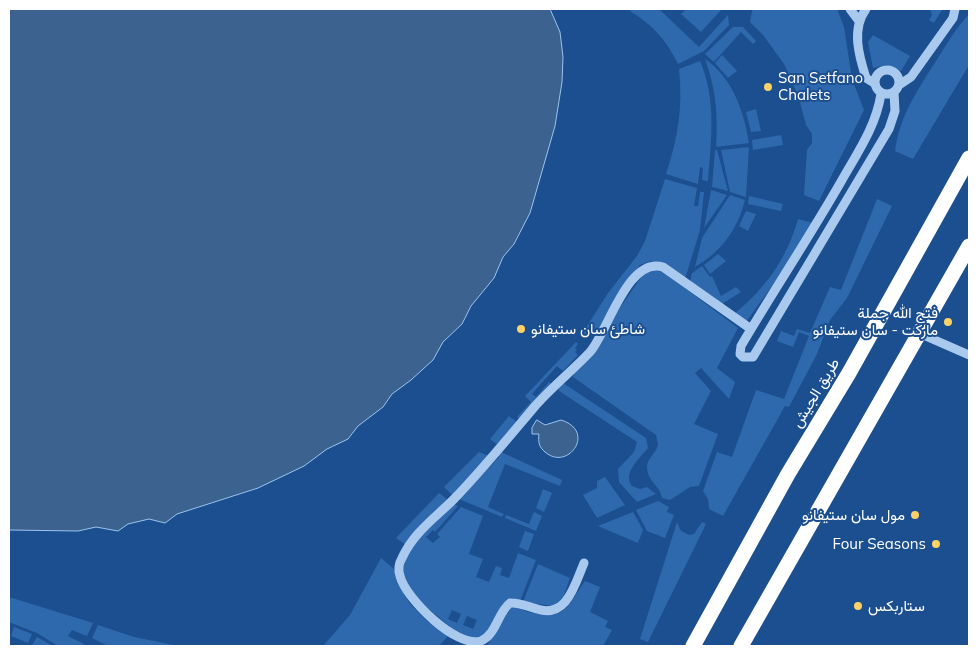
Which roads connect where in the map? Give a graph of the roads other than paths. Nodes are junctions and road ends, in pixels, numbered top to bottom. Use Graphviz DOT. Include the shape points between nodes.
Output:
graph roads {
  1 [pos="850,9"];
  2 [pos="866,9"];
  3 [pos="955,9"];
  4 [pos="859,21"];
  5 [pos="874,83"];
  6 [pos="896,89"];
  7 [pos="881,94"];
  8 [pos="969,158"];
  9 [pos="969,246"];
  10 [pos="751,329"];
  11 [pos="921,334"];
  12 [pos="969,356"];
  13 [pos="584,563"];
  14 [pos="459,642"];
  15 [pos="480,643"];
  16 [pos="693,646"];
  17 [pos="741,646"];
  1 -- 4 [label="street"];
  2 -- 4 [label="street"];
  3 -- 6 [label="street" via="953,18 910,77"];
  4 -- 5 [label="street" via="858,44 865,74 868,81"];
  5 -- 6 [label="street" via="881,72 890,71 897,76"];
  5 -- 7 [label="street"];
  6 -- 7 [label="street"];
  6 -- 10 [label="street" via="895,111 889,129 753,356 746,359 739,350"];
  7 -- 10 [label="street" via="878,112 868,134"];
  8 -- 16 [label="highway, طريق الجيش"];
  9 -- 11 [label="highway"];
  10 -- 14 [label="street" via="663,267 648,265 639,271 590,352 537,404 452,500 414,536 401,560 399,575 409,594"];
  11 -- 12 [label="street"];
  11 -- 17 [label="highway"];
  13 -- 15 [label="street" via="561,607 544,611 510,603"];
  14 -- 15 [label="street"];
}
